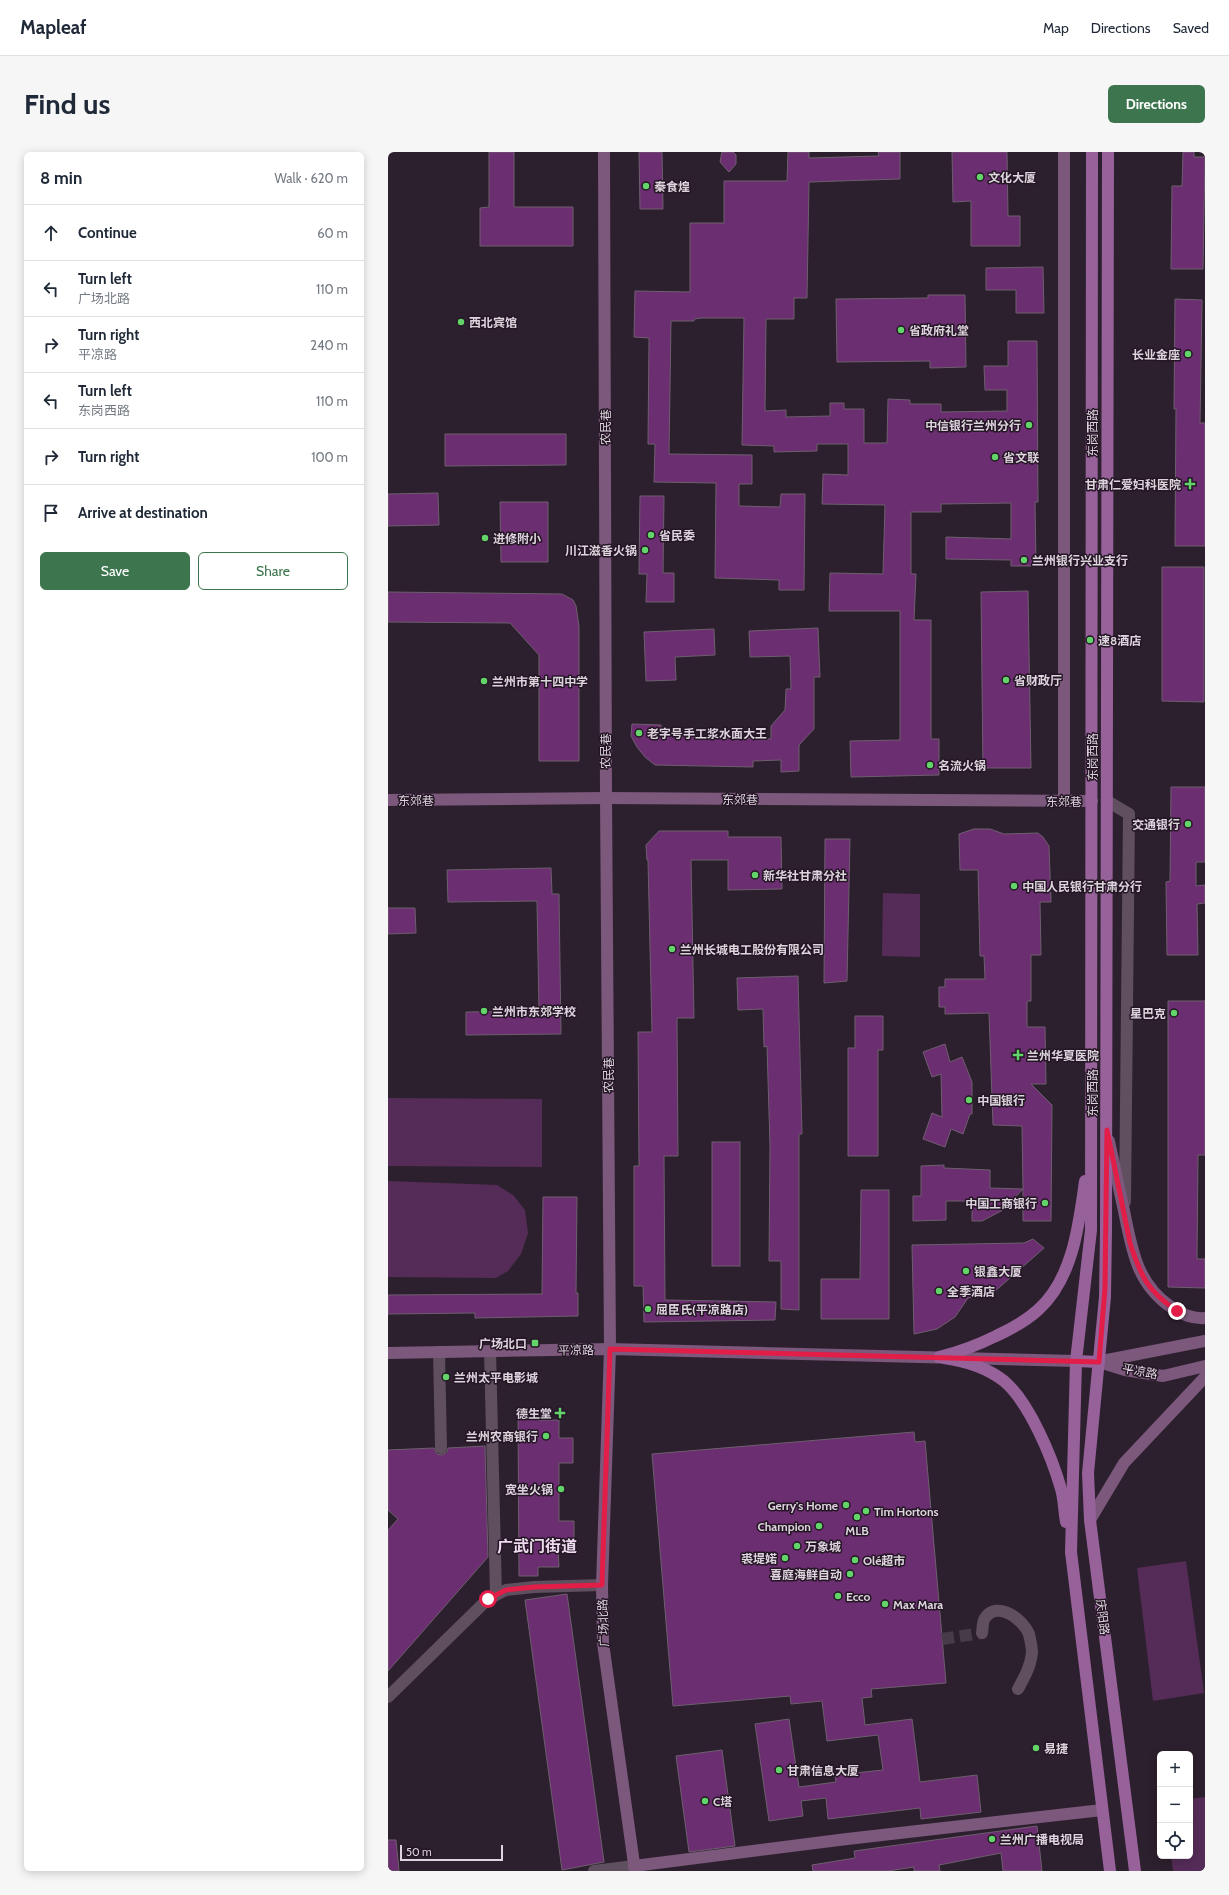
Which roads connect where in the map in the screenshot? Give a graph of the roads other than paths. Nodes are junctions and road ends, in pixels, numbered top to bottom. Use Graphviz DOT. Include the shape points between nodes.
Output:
graph roads {
  1 [pos="604,152"];
  2 [pos="1064,152"];
  3 [pos="1092,152"];
  4 [pos="1108,152"];
  5 [pos="606,798"];
  6 [pos="388,800"];
  7 [pos="1064,801"];
  8 [pos="1092,801"];
  9 [pos="1107,801"];
  10 [pos="1092,1130"];
  11 [pos="1107,1130"];
  12 [pos="1125,1216"];
  13 [pos="1205,1318"];
  14 [pos="1205,1341"];
  15 [pos="610,1349"];
  16 [pos="490,1351"];
  17 [pos="439,1352"];
  18 [pos="388,1353"];
  19 [pos="939,1358"];
  20 [pos="1076,1361"];
  21 [pos="1099,1362"];
  22 [pos="1205,1366"];
  23 [pos="1205,1377"];
  24 [pos="441,1448"];
  25 [pos="1090,1520"];
  26 [pos="1071,1552"];
  27 [pos="602,1585"];
  28 [pos="496,1595"];
  29 [pos="982,1633"];
  30 [pos="1018,1690"];
  31 [pos="388,1697"];
  32 [pos="1102,1810"];
  33 [pos="635,1869"];
  34 [pos="594,1871"];
  35 [pos="1110,1871"];
  36 [pos="1135,1871"];
  1 -- 5 [label="street, 农民巷"];
  2 -- 7 [label="street"];
  3 -- 8 [label="main road, 东岗西路"];
  4 -- 9 [label="main road, 东岗西路"];
  5 -- 6 [label="street, 东郊巷"];
  5 -- 7 [label="street, 东郊巷"];
  5 -- 15 [label="street, 农民巷"];
  7 -- 8 [label="street, 东郊巷"];
  8 -- 10 [label="main road, 东岗西路"];
  9 -- 11 [label="main road, 东岗西路"];
  9 -- 12 [label="street" via="1129,814"];
  10 -- 19 [label="main road" via="1078,1228 1066,1266 1052,1293 1038,1310 1015,1326 968,1348"];
  10 -- 20 [label="main road, 东岗西路" via="1091,1230"];
  11 -- 12 [label="street"];
  11 -- 21 [label="main road, 东岗西路" via="1105,1288"];
  12 -- 13 [label="street" via="1136,1261 1143,1278 1156,1296 1177,1311 1198,1319"];
  14 -- 21 [label="street, 平凉路"];
  15 -- 16 [label="street, 平凉路"];
  15 -- 19 [label="street, 平凉路"];
  15 -- 27 [label="street, 广场北路"];
  16 -- 17 [label="street, 平凉路"];
  16 -- 28 [label="street"];
  17 -- 18 [label="street, 平凉路"];
  17 -- 24 [label="street"];
  19 -- 20 [label="street, 平凉路"];
  19 -- 26 [label="main road" via="970,1362 1004,1381 1014,1391 1040,1436 1058,1482"];
  20 -- 21 [label="main road, 平凉路"];
  20 -- 26 [label="main road, 庆阳路"];
  21 -- 22 [label="street, 平凉路" via="1125,1370 1163,1376"];
  21 -- 25 [label="main road, 庆阳路" via="1088,1473"];
  23 -- 25 [label="street" via="1124,1464"];
  25 -- 36 [label="main road, 庆阳路"];
  26 -- 32 [label="main road, 庆阳路"];
  27 -- 28 [label="street" via="534,1587 506,1590"];
  27 -- 33 [label="street, 广场北路" via="603,1643"];
  28 -- 31 [label="street" via="488,1599"];
  29 -- 30 [label="street" via="984,1620 988,1615 1004,1611 1014,1616 1029,1634 1032,1652 1029,1669"];
  32 -- 33 [label="street" via="847,1839"];
  32 -- 35 [label="main road, 庆阳路"];
  33 -- 34 [label="street"];
}
